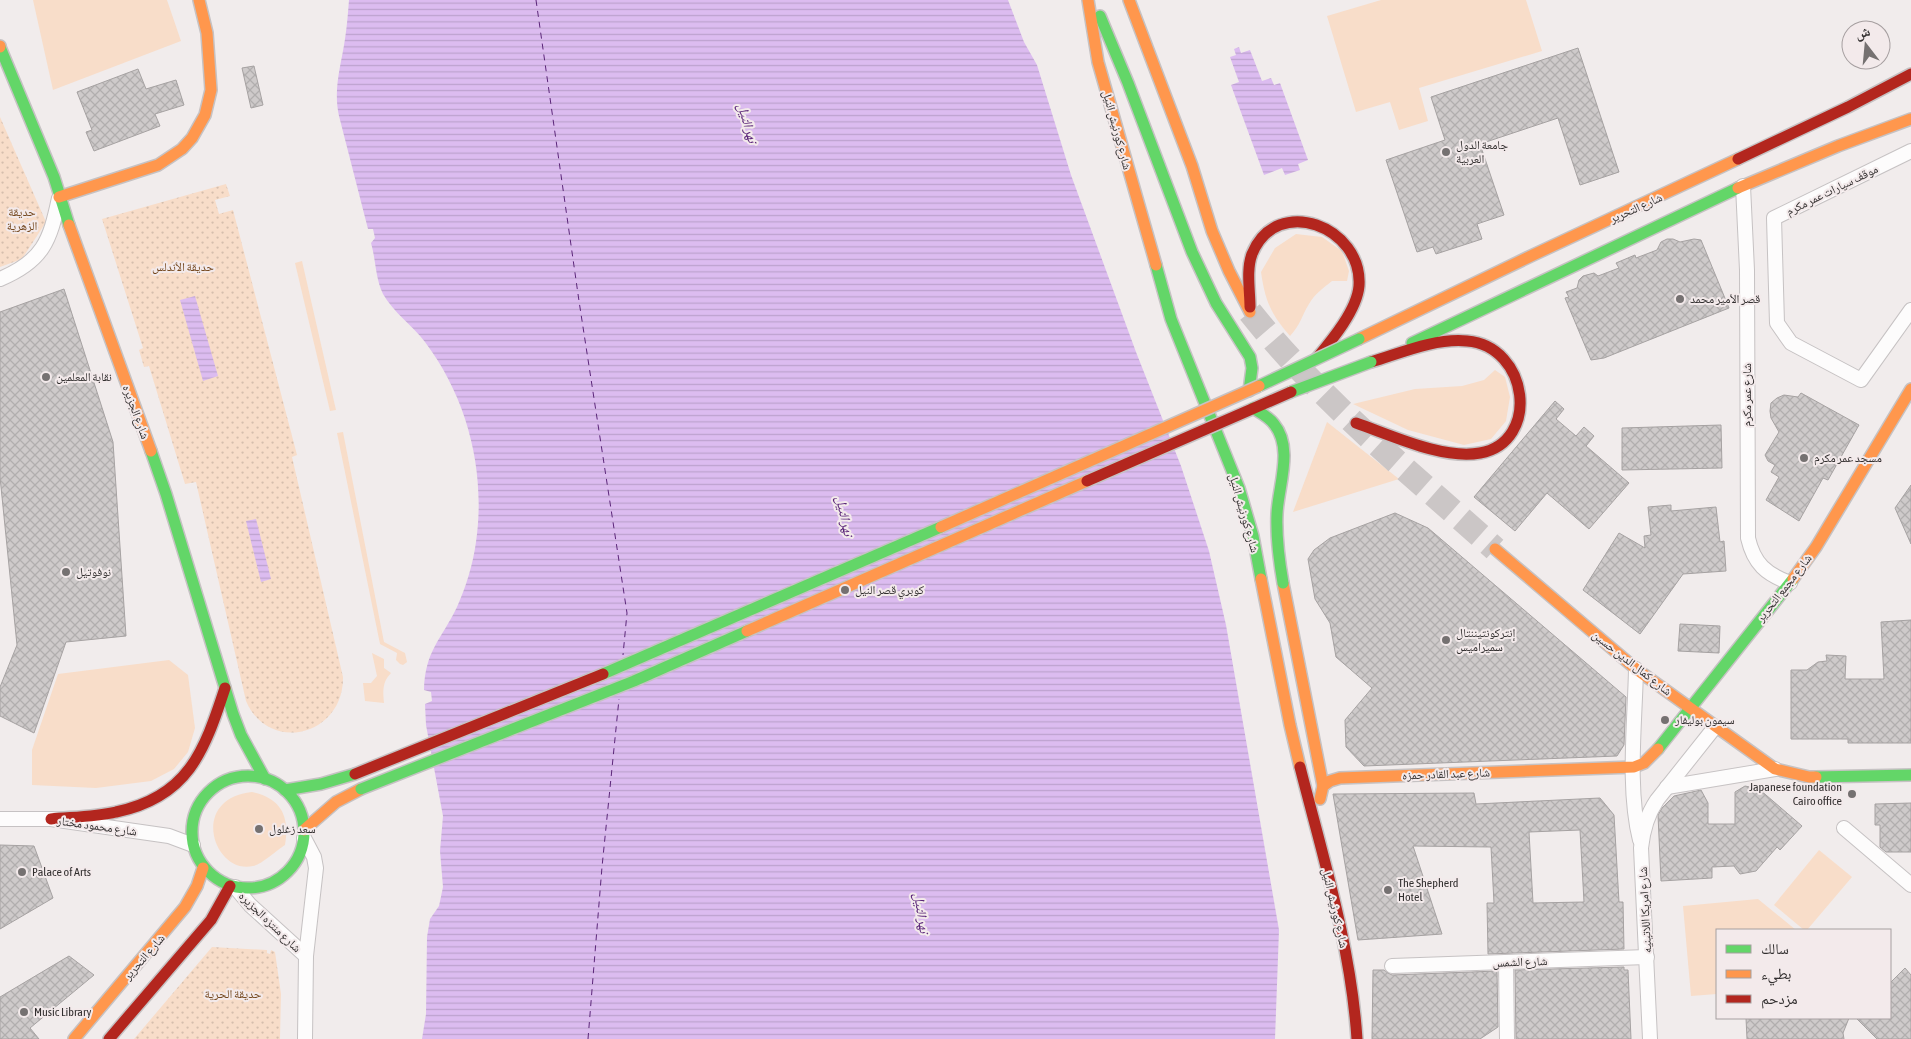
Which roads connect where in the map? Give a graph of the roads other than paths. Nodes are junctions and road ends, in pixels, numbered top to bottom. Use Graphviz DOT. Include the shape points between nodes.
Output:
graph roads {
  1 [pos="199,0"];
  2 [pos="1088,0"];
  3 [pos="1093,0"];
  4 [pos="1129,0"];
  5 [pos="0,46"];
  6 [pos="1911,74"];
  7 [pos="1911,119"];
  8 [pos="1911,151"];
  9 [pos="1743,186"];
  10 [pos="59,197"];
  11 [pos="0,279"];
  12 [pos="1911,310"];
  13 [pos="1317,358"];
  14 [pos="1371,362"];
  15 [pos="1911,390"];
  16 [pos="1248,391"];
  17 [pos="1253,408"];
  18 [pos="1356,423"];
  19 [pos="1496,549"];
  20 [pos="1790,583"];
  21 [pos="1636,669"];
  22 [pos="225,688"];
  23 [pos="1689,708"];
  24 [pos="1715,727"];
  25 [pos="1634,767"];
  26 [pos="1775,769"];
  27 [pos="1911,775"];
  28 [pos="264,779"];
  29 [pos="1322,786"];
  30 [pos="1667,787"];
  31 [pos="284,790"];
  32 [pos="51,819"];
  33 [pos="0,820"];
  34 [pos="1844,828"];
  35 [pos="304,834"];
  36 [pos="193,845"];
  37 [pos="1321,848"];
  38 [pos="1642,848"];
  39 [pos="204,868"];
  40 [pos="1911,885"];
  41 [pos="232,886"];
  42 [pos="306,956"];
  43 [pos="1647,957"];
  44 [pos="1506,962"];
  45 [pos="1392,966"];
  46 [pos="74,1039"];
  47 [pos="109,1039"];
  48 [pos="304,1039"];
  49 [pos="1357,1039"];
  50 [pos="1507,1039"];
  51 [pos="1650,1039"];
  1 -- 10 [label="main road" via="206,33 211,90 205,114 192,138 158,165"];
  2 -- 37 [label="main road, شارع كورنيش النيل" via="1098,62 1168,310 1239,488 1250,526 1290,725"];
  3 -- 16 [label="main road" via="1133,92 1208,288 1250,357 1252,368"];
  4 -- 13 [label="main road" via="1192,166 1212,231 1250,312 1251,255 1268,230 1285,223 1304,221 1323,226 1339,236 1351,250 1358,268 1359,287 1342,325"];
  5 -- 10 [label="main road, شارع الجزيره"];
  6 -- 13 [label="main road, شارع التحرير, bridge" via="1708,174"];
  7 -- 9 [label="main road, شارع التحرير"];
  8 -- 12 [label="street, موقف سيارات عمر مكرم" via="1774,218 1777,323 1791,343 1861,380"];
  9 -- 14 [label="main road, شارع التحرير"];
  9 -- 20 [label="street, شارع عمر مكرم" via="1747,270 1748,538 1760,564 1774,577"];
  10 -- 11 [label="street" via="46,242 35,259"];
  10 -- 22 [label="main road, شارع الجزيره" via="166,494"];
  13 -- 16 [label="main road, شارع التحرير, bridge"];
  14 -- 17 [label="main road, bridge"];
  14 -- 18 [label="main road" via="1450,342 1469,341 1488,347 1505,360 1517,377 1522,398 1517,421 1510,436 1494,448 1475,454 1447,451"];
  15 -- 20 [label="main road, شارع مجمع التحرير"];
  16 -- 31 [label="main road, شارع التحرير, bridge" via="626,665 355,774"];
  17 -- 29 [label="main road, bridge" via="1272,420 1280,432 1284,450 1276,542"];
  17 -- 35 [label="main road, bridge" via="634,681 361,789 336,802"];
  19 -- 21 [label="main road, شارع كمال الدين حسين"];
  20 -- 23 [label="main road, شارع مجمع التحرير"];
  21 -- 23 [label="main road, شارع كمال الدين حسين"];
  21 -- 25 [label="street"];
  22 -- 28 [label="main road, شارع الجزيره" via="241,735"];
  22 -- 32 [label="main road" via="214,724 200,753 182,779 161,797 116,812"];
  23 -- 24 [label="main road, شارع كمال الدين حسين"];
  23 -- 25 [label="main road, شارع مجمع التحرير" via="1654,754"];
  24 -- 26 [label="main road, شارع كمال الدين حسين"];
  24 -- 30 [label="street, شارع امريكا اللاتينيه"];
  25 -- 29 [label="main road, شارع عبد القادر حمزه" via="1340,778"];
  25 -- 38 [label="street" via="1635,809"];
  26 -- 27 [label="main road" via="1809,777"];
  26 -- 30 [label="street"];
  28 -- 31 [label="main road"];
  28 -- 36 [label="main road" via="248,776 216,786 195,812"];
  29 -- 37 [label="main road"];
  30 -- 38 [label="street, شارع امريكا اللاتينيه" via="1649,812"];
  31 -- 35 [label="main road" via="295,801"];
  32 -- 33 [label="street, شارع محمود مختار"];
  32 -- 36 [label="street, شارع محمود مختار" via="169,836"];
  34 -- 40 [label="street"];
  35 -- 41 [label="main road" via="299,856 288,872 272,883 254,888"];
  35 -- 42 [label="street, شارع منتزه الجزيره" via="316,868"];
  36 -- 39 [label="main road"];
  37 -- 49 [label="main road, شارع كورنيش النيل" via="1344,942"];
  38 -- 43 [label="street, شارع امريكا اللاتينيه"];
  39 -- 41 [label="main road"];
  39 -- 46 [label="main road, شارع التحرير" via="185,907"];
  41 -- 42 [label="street, شارع منتزه الجزيره"];
  41 -- 47 [label="main road" via="211,920"];
  42 -- 48 [label="street, شارع منتزه الجزيره"];
  43 -- 44 [label="street, شارع الشمس"];
  43 -- 51 [label="street, شارع امريكا اللاتينيه"];
  44 -- 45 [label="street, شارع الشمس"];
  44 -- 50 [label="street"];
}
